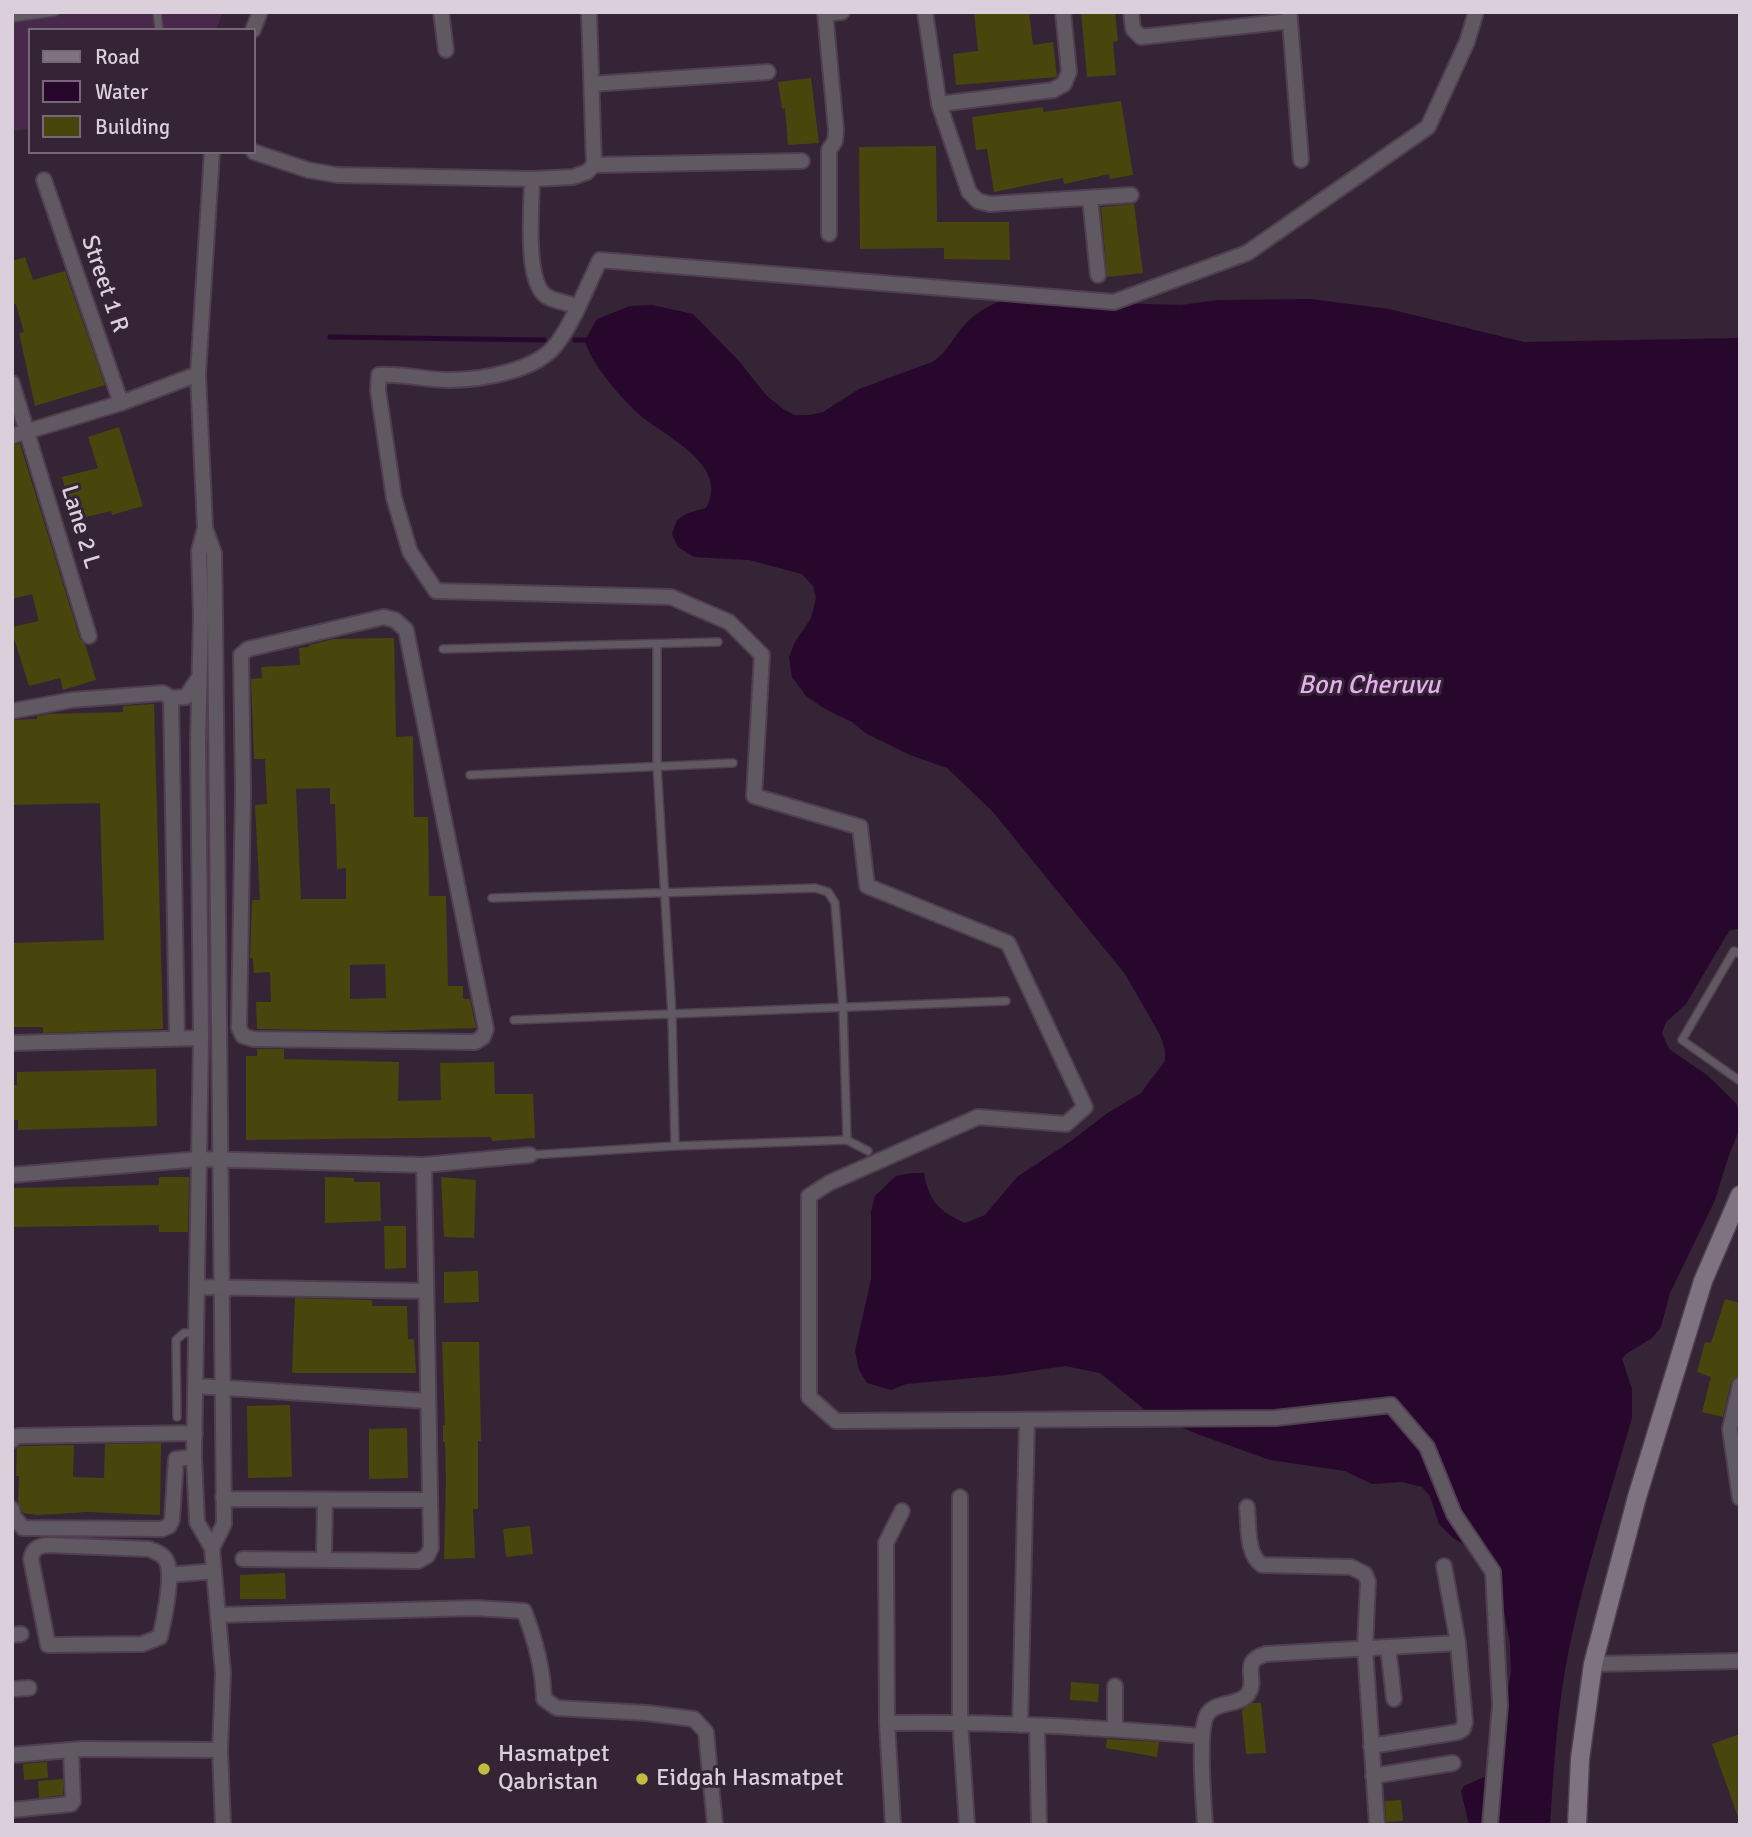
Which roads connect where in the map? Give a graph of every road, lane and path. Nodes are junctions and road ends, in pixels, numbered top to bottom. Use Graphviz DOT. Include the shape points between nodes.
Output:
graph roads {
  1 [pos="55,12"];
  2 [pos="441,12"];
  3 [pos="589,12"];
  4 [pos="842,12"];
  5 [pos="925,12"];
  6 [pos="1063,12"];
  7 [pos="1131,12"];
  8 [pos="1476,12"];
  9 [pos="825,13"];
  10 [pos="1289,17"];
  11 [pos="12,18"];
  12 [pos="446,50"];
  13 [pos="768,72"];
  14 [pos="592,84"];
  15 [pos="939,104"];
  16 [pos="256,153"];
  17 [pos="212,154"];
  18 [pos="1301,160"];
  19 [pos="802,161"];
  20 [pos="594,165"];
  21 [pos="531,179"];
  22 [pos="44,180"];
  23 [pos="1131,195"];
  24 [pos="1090,198"];
  25 [pos="829,234"];
  26 [pos="1098,275"];
  27 [pos="577,306"];
  28 [pos="198,374"];
  29 [pos="12,383"];
  30 [pos="121,403"];
  31 [pos="27,432"];
  32 [pos="12,436"];
  33 [pos="208,616"];
  34 [pos="89,636"];
  35 [pos="718,642"];
  36 [pos="657,644"];
  37 [pos="443,649"];
  38 [pos="198,679"];
  39 [pos="171,698"];
  40 [pos="12,711"];
  41 [pos="173,723"];
  42 [pos="198,743"];
  43 [pos="241,760"];
  44 [pos="216,762"];
  45 [pos="733,763"];
  46 [pos="657,765"];
  47 [pos="470,775"];
  48 [pos="198,776"];
  49 [pos="216,783"];
  50 [pos="243,790"];
  51 [pos="665,891"];
  52 [pos="492,898"];
  53 [pos="1740,954"];
  54 [pos="1006,1001"];
  55 [pos="843,1007"];
  56 [pos="672,1016"];
  57 [pos="513,1020"];
  58 [pos="201,1038"];
  59 [pos="177,1039"];
  60 [pos="12,1043"];
  61 [pos="1740,1081"];
  62 [pos="847,1140"];
  63 [pos="675,1146"];
  64 [pos="868,1151"];
  65 [pos="530,1155"];
  66 [pos="201,1159"];
  67 [pos="220,1159"];
  68 [pos="424,1165"];
  69 [pos="12,1175"];
  70 [pos="1740,1195"];
  71 [pos="199,1287"];
  72 [pos="221,1288"];
  73 [pos="426,1291"];
  74 [pos="198,1333"];
  75 [pos="1740,1385"];
  76 [pos="196,1386"];
  77 [pos="222,1387"];
  78 [pos="428,1401"];
  79 [pos="177,1417"];
  80 [pos="1027,1420"];
  81 [pos="1735,1428"];
  82 [pos="195,1433"];
  83 [pos="12,1440"];
  84 [pos="194,1457"];
  85 [pos="223,1497"];
  86 [pos="960,1497"];
  87 [pos="1740,1498"];
  88 [pos="325,1500"];
  89 [pos="429,1500"];
  90 [pos="1247,1507"];
  91 [pos="12,1509"];
  92 [pos="902,1511"];
  93 [pos="212,1548"];
  94 [pos="324,1558"];
  95 [pos="243,1559"];
  96 [pos="1444,1566"];
  97 [pos="215,1571"];
  98 [pos="169,1575"];
  99 [pos="218,1615"];
  100 [pos="1458,1643"];
  101 [pos="1388,1647"];
  102 [pos="1365,1648"];
  103 [pos="1740,1661"];
  104 [pos="1593,1664"];
  105 [pos="1115,1686"];
  106 [pos="29,1688"];
  107 [pos="12,1689"];
  108 [pos="1394,1699"];
  109 [pos="960,1721"];
  110 [pos="887,1723"];
  111 [pos="1020,1725"];
  112 [pos="1037,1726"];
  113 [pos="1115,1728"];
  114 [pos="1202,1736"];
  115 [pos="1371,1746"];
  116 [pos="71,1750"];
  117 [pos="220,1750"];
  118 [pos="12,1755"];
  119 [pos="1453,1763"];
  120 [pos="1373,1776"];
  121 [pos="12,1811"];
  122 [pos="223,1825"];
  123 [pos="715,1825"];
  124 [pos="893,1825"];
  125 [pos="967,1825"];
  126 [pos="1039,1825"];
  127 [pos="1205,1825"];
  128 [pos="1377,1825"];
  129 [pos="1490,1825"];
  130 [pos="1577,1825"];
  1 -- 11 [label="lane"];
  2 -- 12 [label="street"];
  3 -- 14 [label="street"];
  4 -- 9 [label="street"];
  5 -- 15 [label="street"];
  6 -- 15 [label="street" via="1069,72 1065,84 1052,90"];
  7 -- 10 [label="street" via="1133,29 1141,37"];
  8 -- 27 [label="street" via="1428,127 1247,253 1114,302 600,260"];
  9 -- 25 [label="street" via="836,130 830,150"];
  10 -- 18 [label="street"];
  13 -- 14 [label="street"];
  14 -- 20 [label="street"];
  15 -- 24 [label="street" via="969,192 978,201"];
  16 -- 21 [label="street" via="337,175"];
  17 -- 28 [label="street"];
  19 -- 20 [label="street"];
  20 -- 21 [label="street" via="573,177"];
  21 -- 27 [label="street" via="536,281 546,296"];
  22 -- 30 [label="street, Street 1 R"];
  23 -- 24 [label="street"];
  24 -- 26 [label="street"];
  27 -- 80 [label="street" via="557,344 531,364 502,374 449,380 379,376 377,390 394,498 410,552 436,591 671,597 729,622 762,654 754,796 860,827 867,886 1008,943 1085,1107 1066,1124 978,1117 809,1196 810,1397 836,1421"];
  28 -- 30 [label="street"];
  28 -- 33 [label="street" via="205,528 214,553"];
  29 -- 31 [label="street, Lane 2 L"];
  30 -- 31 [label="street"];
  31 -- 32 [label="street"];
  31 -- 34 [label="street, Lane 2 L"];
  33 -- 38 [label="street"];
  33 -- 44 [label="street"];
  35 -- 36 [label="lane"];
  36 -- 37 [label="lane"];
  36 -- 46 [label="lane"];
  38 -- 39 [label="street" via="186,697"];
  38 -- 42 [label="street"];
  39 -- 40 [label="street" via="163,692"];
  39 -- 41 [label="street"];
  41 -- 42 [label="street" via="188,722"];
  41 -- 59 [label="street"];
  42 -- 48 [label="street"];
  43 -- 44 [label="street"];
  43 -- 50 [label="street"];
  43 -- 50 [label="street" via="243,651 384,617 406,629 484,1018 483,1037 461,1041 243,1036 239,1028"];
  44 -- 49 [label="street"];
  45 -- 46 [label="lane"];
  46 -- 47 [label="lane"];
  46 -- 51 [label="lane"];
  48 -- 49 [label="street"];
  48 -- 58 [label="street"];
  49 -- 50 [label="street"];
  49 -- 67 [label="street"];
  51 -- 52 [label="lane"];
  51 -- 55 [label="lane" via="815,888 828,892 835,904"];
  51 -- 56 [label="lane"];
  53 -- 61 [label="lane" via="1734,951 1682,1041"];
  54 -- 55 [label="lane"];
  55 -- 56 [label="lane"];
  55 -- 62 [label="lane"];
  56 -- 57 [label="lane"];
  56 -- 63 [label="lane"];
  58 -- 59 [label="street"];
  58 -- 66 [label="street"];
  59 -- 60 [label="street"];
  62 -- 63 [label="lane"];
  62 -- 64 [label="lane"];
  63 -- 65 [label="lane"];
  65 -- 68 [label="street"];
  66 -- 67 [label="street"];
  66 -- 69 [label="street"];
  66 -- 71 [label="street"];
  67 -- 68 [label="street"];
  67 -- 72 [label="street"];
  68 -- 73 [label="street"];
  70 -- 104 [label="street" via="1699,1294 1637,1497"];
  71 -- 72 [label="street"];
  71 -- 74 [label="street"];
  72 -- 73 [label="street"];
  72 -- 77 [label="street"];
  73 -- 78 [label="street"];
  74 -- 76 [label="street"];
  74 -- 79 [label="lane" via="184,1333 176,1340"];
  75 -- 81 [label="street"];
  76 -- 77 [label="street"];
  76 -- 82 [label="street"];
  77 -- 78 [label="street"];
  77 -- 85 [label="street"];
  78 -- 89 [label="street"];
  80 -- 111 [label="street"];
  80 -- 129 [label="street" via="1275,1418 1391,1405 1427,1447 1454,1514 1493,1572 1500,1704"];
  81 -- 87 [label="street"];
  82 -- 83 [label="street" via="18,1436"];
  82 -- 84 [label="street"];
  84 -- 91 [label="street" via="176,1459 172,1520 162,1529 23,1528"];
  84 -- 93 [label="street" via="197,1522"];
  85 -- 88 [label="street"];
  85 -- 93 [label="street" via="224,1524"];
  86 -- 109 [label="street"];
  88 -- 89 [label="street"];
  88 -- 94 [label="street"];
  89 -- 94 [label="street" via="431,1548 418,1561"];
  90 -- 102 [label="street" via="1256,1562 1352,1567 1365,1574"];
  92 -- 110 [label="street" via="886,1543"];
  93 -- 97 [label="street"];
  94 -- 95 [label="street"];
  96 -- 100 [label="street"];
  97 -- 98 [label="street"];
  97 -- 99 [label="street"];
  98 -- 98 [label="street" via="167,1560 149,1549 38,1546 31,1559 48,1645 151,1642 160,1637"];
  99 -- 117 [label="street" via="223,1673"];
  99 -- 123 [label="street" via="476,1608 524,1611 543,1675 544,1699 558,1708 694,1719 706,1732"];
  100 -- 101 [label="street"];
  100 -- 115 [label="street" via="1463,1729"];
  101 -- 102 [label="street"];
  101 -- 108 [label="street"];
  102 -- 114 [label="street" via="1257,1657 1251,1664 1246,1696 1212,1709"];
  102 -- 115 [label="street"];
  103 -- 104 [label="street"];
  104 -- 130 [label="street" via="1580,1759"];
  105 -- 113 [label="street"];
  106 -- 107 [label="street"];
  109 -- 110 [label="street"];
  109 -- 111 [label="street"];
  109 -- 125 [label="street"];
  110 -- 124 [label="street"];
  111 -- 112 [label="street"];
  112 -- 113 [label="street"];
  112 -- 126 [label="street"];
  113 -- 114 [label="street"];
  114 -- 127 [label="street"];
  115 -- 120 [label="street"];
  116 -- 117 [label="street"];
  116 -- 118 [label="street"];
  116 -- 121 [label="street" via="71,1804"];
  117 -- 122 [label="street"];
  119 -- 120 [label="street"];
  120 -- 128 [label="street"];
}
